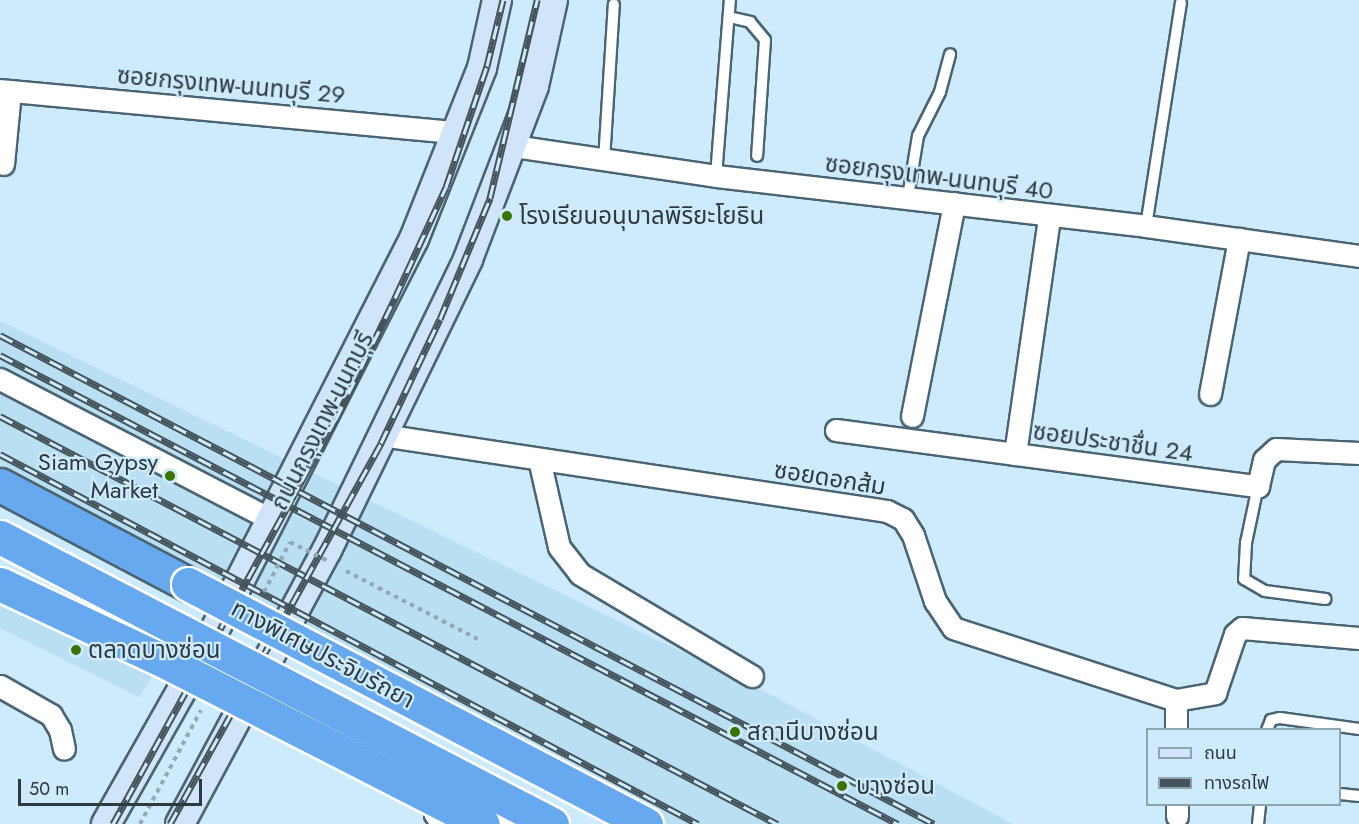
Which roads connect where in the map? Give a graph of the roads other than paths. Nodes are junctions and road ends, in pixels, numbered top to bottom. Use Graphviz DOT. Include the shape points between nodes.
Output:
graph roads {
  1 [pos="497,0"];
  2 [pos="553,0"];
  3 [pos="730,0"];
  4 [pos="1181,3"];
  5 [pos="614,4"];
  6 [pos="729,17"];
  7 [pos="950,54"];
  8 [pos="5,91"];
  9 [pos="456,132"];
  10 [pos="513,146"];
  11 [pos="758,156"];
  12 [pos="604,161"];
  13 [pos="3,164"];
  14 [pos="716,176"];
  15 [pos="908,197"];
  16 [pos="954,203"];
  17 [pos="1050,217"];
  18 [pos="1146,226"];
  19 [pos="1239,239"];
  20 [pos="1359,256"];
  21 [pos="0,379"];
  22 [pos="1210,394"];
  23 [pos="912,416"];
  24 [pos="836,430"];
  25 [pos="382,435"];
  26 [pos="1359,453"];
  27 [pos="1015,454"];
  28 [pos="539,459"];
  29 [pos="0,485"];
  30 [pos="1258,486"];
  31 [pos="272,520"];
  32 [pos="0,529"];
  33 [pos="0,537"];
  34 [pos="0,584"];
  35 [pos="1325,599"];
  36 [pos="1359,638"];
  37 [pos="205,649"];
  38 [pos="752,676"];
  39 [pos="258,684"];
  40 [pos="0,686"];
  41 [pos="1176,700"];
  42 [pos="1176,728"];
  43 [pos="1267,728"];
  44 [pos="1359,729"];
  45 [pos="64,749"];
  46 [pos="433,785"];
  47 [pos="1341,794"];
  48 [pos="1359,796"];
  49 [pos="1260,806"];
  50 [pos="106,824"];
  51 [pos="180,824"];
  52 [pos="435,824"];
  53 [pos="483,824"];
  54 [pos="510,824"];
  55 [pos="552,824"];
  56 [pos="646,824"];
  57 [pos="1258,824"];
  1 -- 9 [label="main road, ถนนกรุงเทพ-นนทบุรี" via="482,68"];
  2 -- 10 [label="main road" via="534,86"];
  3 -- 6 [label="lane"];
  4 -- 18 [label="lane"];
  5 -- 12 [label="lane"];
  6 -- 11 [label="lane" via="750,22 765,40"];
  6 -- 14 [label="lane"];
  7 -- 15 [label="lane" via="931,113 918,136"];
  8 -- 9 [label="street, ซอยกรุงเทพ-นนทบุรี 29"];
  8 -- 13 [label="street"];
  9 -- 31 [label="main road, ถนนกรุงเทพ-นนทบุรี" via="414,239"];
  10 -- 12 [label="street, ซอยกรุงเทพ-นนทบุรี 40"];
  10 -- 25 [label="main road" via="468,259"];
  12 -- 14 [label="street, ซอยกรุงเทพ-นนทบุรี 40"];
  14 -- 15 [label="street, ซอยกรุงเทพ-นนทบุรี 40"];
  15 -- 16 [label="street, ซอยกรุงเทพ-นนทบุรี 40"];
  16 -- 17 [label="street, ซอยกรุงเทพ-นนทบุรี 40"];
  16 -- 23 [label="street"];
  17 -- 18 [label="street, ซอยกรุงเทพ-นนทบุรี 40"];
  17 -- 27 [label="street"];
  18 -- 19 [label="street, ซอยกรุงเทพ-นนทบุรี 40"];
  19 -- 20 [label="street, ซอยกรุงเทพ-นนทบุรี 40"];
  19 -- 22 [label="street"];
  21 -- 31 [label="street"];
  24 -- 27 [label="street, ซอยประชาชื่น 24"];
  25 -- 28 [label="street, ซอยดอกส้ม"];
  25 -- 39 [label="main road"];
  26 -- 30 [label="street" via="1276,449 1264,460"];
  27 -- 30 [label="street, ซอยประชาชื่น 24"];
  28 -- 38 [label="street" via="559,547 580,574"];
  28 -- 41 [label="street, ซอยดอกส้ม" via="887,512 903,519 913,535 935,601 953,628"];
  29 -- 56 [label="highway, ทางพิเศษประจิมรัถยา, bridge"];
  30 -- 35 [label="lane" via="1246,543 1244,579 1265,591"];
  31 -- 37 [label="main road, ถนนกรุงเทพ-นนทบุรี"];
  32 -- 37 [label="main road"];
  33 -- 55 [label="highway, ทางพิเศษประจิมรัถยา, bridge"];
  34 -- 53 [label="highway, bridge" via="172,665"];
  36 -- 41 [label="street, ซอยดอกส้ม" via="1242,628 1235,634 1215,693"];
  37 -- 39 [label="main road"];
  37 -- 50 [label="main road, ถนนกรุงเทพ-นนทบุรี"];
  39 -- 46 [label="street"];
  39 -- 51 [label="main road"];
  40 -- 45 [label="street" via="51,715 60,730"];
  41 -- 42 [label="street"];
  43 -- 44 [label="lane" via="1271,720 1280,718"];
  46 -- 52 [label="lane" via="430,816"];
  46 -- 54 [label="street"];
  47 -- 48 [label="lane"];
  49 -- 57 [label="lane"];
}
